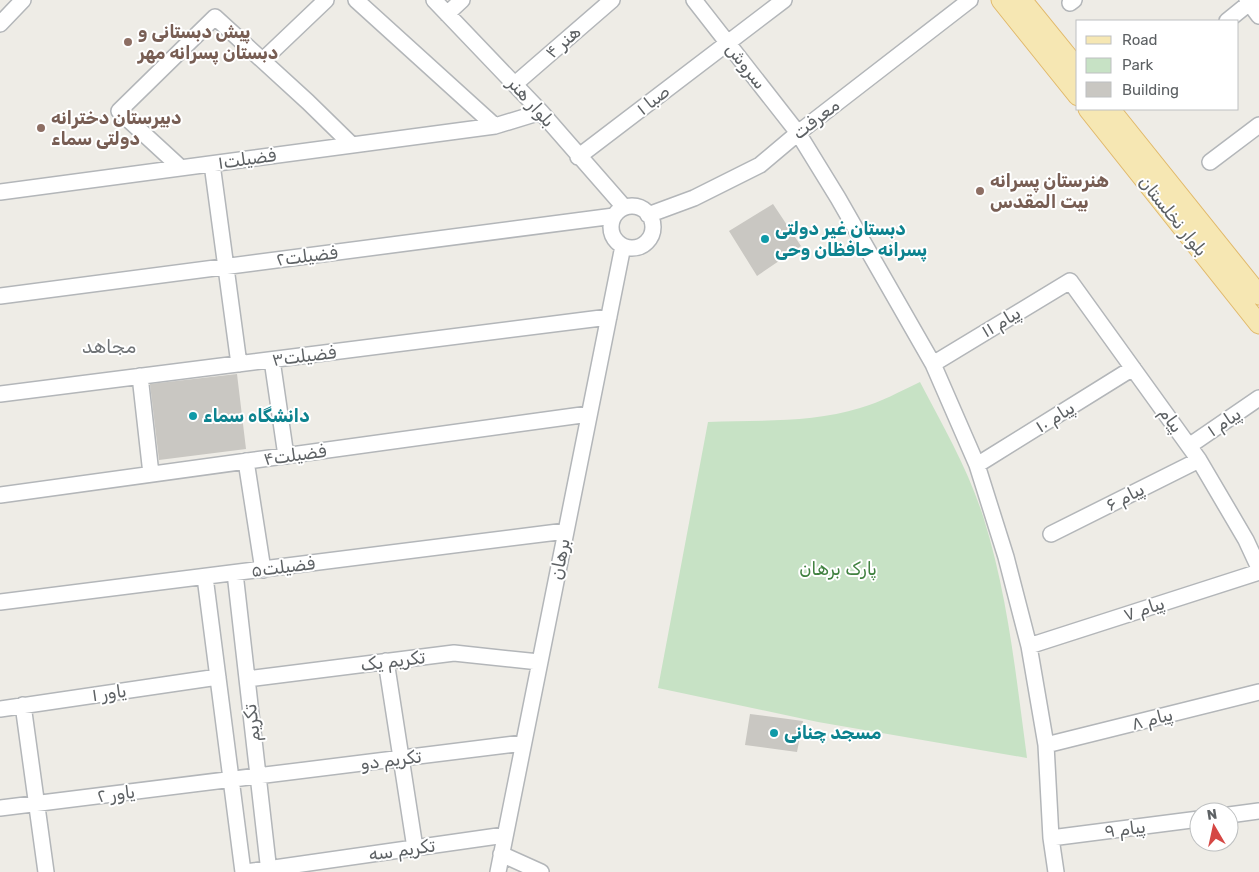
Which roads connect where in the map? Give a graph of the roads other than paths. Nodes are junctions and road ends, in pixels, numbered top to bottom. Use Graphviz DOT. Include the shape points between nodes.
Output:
graph roads {
  1 [pos="23,0"];
  2 [pos="326,0"];
  3 [pos="356,0"];
  4 [pos="434,0"];
  5 [pos="462,0"];
  6 [pos="612,0"];
  7 [pos="694,0"];
  8 [pos="784,0"];
  9 [pos="970,0"];
  10 [pos="1001,0"];
  11 [pos="1022,0"];
  12 [pos="1250,1"];
  13 [pos="447,14"];
  14 [pos="1259,16"];
  15 [pos="1228,20"];
  16 [pos="0,24"];
  17 [pos="728,44"];
  18 [pos="262,60"];
  19 [pos="1076,67"];
  20 [pos="514,84"];
  21 [pos="1076,94"];
  22 [pos="1089,110"];
  23 [pos="1111,110"];
  24 [pos="542,112"];
  25 [pos="1259,125"];
  26 [pos="495,126"];
  27 [pos="798,133"];
  28 [pos="352,145"];
  29 [pos="578,156"];
  30 [pos="1210,162"];
  31 [pos="212,164"];
  32 [pos="181,168"];
  33 [pos="0,192"];
  34 [pos="619,212"];
  35 [pos="648,215"];
  36 [pos="623,246"];
  37 [pos="225,267"];
  38 [pos="1070,281"];
  39 [pos="1259,295"];
  40 [pos="0,296"];
  41 [pos="608,317"];
  42 [pos="1259,324"];
  43 [pos="272,360"];
  44 [pos="239,364"];
  45 [pos="933,364"];
  46 [pos="1133,368"];
  47 [pos="140,376"];
  48 [pos="0,394"];
  49 [pos="1259,398"];
  50 [pos="589,414"];
  51 [pos="1189,446"];
  52 [pos="286,456"];
  53 [pos="1199,460"];
  54 [pos="246,461"];
  55 [pos="977,465"];
  56 [pos="151,474"];
  57 [pos="0,494"];
  58 [pos="566,531"];
  59 [pos="1051,534"];
  60 [pos="1253,537"];
  61 [pos="1259,568"];
  62 [pos="263,570"];
  63 [pos="1259,572"];
  64 [pos="235,573"];
  65 [pos="205,577"];
  66 [pos="0,602"];
  67 [pos="1029,646"];
  68 [pos="386,662"];
  69 [pos="540,662"];
  70 [pos="218,677"];
  71 [pos="247,679"];
  72 [pos="1259,692"];
  73 [pos="23,705"];
  74 [pos="0,709"];
  75 [pos="523,743"];
  76 [pos="1046,745"];
  77 [pos="401,758"];
  78 [pos="258,776"];
  79 [pos="231,779"];
  80 [pos="36,804"];
  81 [pos="0,808"];
  82 [pos="1259,811"];
  83 [pos="1239,814"];
  84 [pos="1189,820"];
  85 [pos="505,835"];
  86 [pos="1051,838"];
  87 [pos="415,848"];
  88 [pos="501,854"];
  89 [pos="269,870"];
  90 [pos="46,872"];
  91 [pos="244,872"];
  92 [pos="498,872"];
  93 [pos="541,872"];
  94 [pos="1056,872"];
  1 -- 16 [label="street"];
  2 -- 18 [label="street"];
  3 -- 26 [label="street"];
  4 -- 13 [label="street, بلوار هنر"];
  5 -- 13 [label="street"];
  6 -- 20 [label="street, هنر ۴"];
  7 -- 17 [label="street, سروش"];
  8 -- 17 [label="street, صبا ۱"];
  9 -- 27 [label="street, معرفت"];
  10 -- 21 [label="main road"];
  11 -- 19 [label="main road"];
  12 -- 14 [label="street"];
  12 -- 15 [label="street"];
  13 -- 20 [label="street, بلوار هنر"];
  17 -- 27 [label="street, سروش"];
  17 -- 29 [label="street, صبا ۱"];
  18 -- 28 [label="street"];
  18 -- 32 [label="street" via="214,17 119,111"];
  20 -- 24 [label="street, بلوار هنر"];
  22 -- 42 [label="main road, بلوار نخلستان"];
  23 -- 39 [label="main road, بلوار نخلستان"];
  24 -- 26 [label="street, فضیلت۱"];
  24 -- 29 [label="street, بلوار هنر"];
  25 -- 30 [label="street"];
  26 -- 28 [label="street, فضیلت۱"];
  27 -- 35 [label="street, معرفت" via="760,165 694,198"];
  27 -- 45 [label="street, سروش"];
  28 -- 31 [label="street, فضیلت۱"];
  29 -- 34 [label="street, بلوار هنر"];
  31 -- 32 [label="street, فضیلت۱"];
  31 -- 37 [label="street"];
  32 -- 33 [label="street, فضیلت۱"];
  34 -- 35 [label="street" via="635,206"];
  34 -- 36 [label="street" via="611,230"];
  34 -- 37 [label="street, فضیلت۲"];
  35 -- 36 [label="street" via="653,228 648,241 636,248"];
  36 -- 41 [label="street, برهان"];
  37 -- 40 [label="street, فضیلت۲"];
  37 -- 44 [label="street"];
  38 -- 45 [label="street, پیام ۱۱"];
  38 -- 46 [label="street, پیام"];
  41 -- 43 [label="street, فضیلت۳"];
  41 -- 50 [label="street, برهان"];
  43 -- 44 [label="street, فضیلت۳"];
  43 -- 52 [label="street"];
  44 -- 47 [label="street, فضیلت۳"];
  45 -- 55 [label="street, سروش"];
  46 -- 51 [label="street, پیام"];
  46 -- 55 [label="street, پیام ۱۰"];
  47 -- 48 [label="street, فضیلت۳"];
  47 -- 56 [label="street"];
  49 -- 51 [label="street, پیام ۱"];
  50 -- 52 [label="street, فضیلت۴"];
  50 -- 58 [label="street, برهان"];
  51 -- 53 [label="street, پیام"];
  52 -- 54 [label="street, فضیلت۴"];
  53 -- 59 [label="street, پیام ۶"];
  53 -- 60 [label="street, پیام"];
  54 -- 56 [label="street, فضیلت۴"];
  54 -- 62 [label="street"];
  55 -- 67 [label="street, سروش"];
  56 -- 57 [label="street, فضیلت۴"];
  58 -- 62 [label="street, فضیلت۵"];
  58 -- 69 [label="street, برهان"];
  60 -- 61 [label="street, پیام"];
  62 -- 64 [label="street, فضیلت۵"];
  63 -- 67 [label="street, پیام ۷"];
  64 -- 65 [label="street, فضیلت۵"];
  64 -- 71 [label="street, تکریم"];
  65 -- 66 [label="street, فضیلت۵"];
  65 -- 70 [label="street, تکریم"];
  67 -- 76 [label="street, سروش"];
  68 -- 69 [label="street, تکریم یک" via="454,653"];
  68 -- 71 [label="street, تکریم یک"];
  68 -- 77 [label="street"];
  69 -- 75 [label="street, برهان"];
  70 -- 73 [label="street, یاور ۱"];
  70 -- 79 [label="street, تکریم"];
  71 -- 78 [label="street, تکریم"];
  72 -- 76 [label="street, پیام ۸"];
  73 -- 74 [label="street, یاور ۱"];
  73 -- 80 [label="street"];
  75 -- 77 [label="street, تکریم دو"];
  75 -- 85 [label="street, برهان"];
  76 -- 86 [label="street, سروش"];
  77 -- 78 [label="street, تکریم دو"];
  77 -- 87 [label="street"];
  78 -- 79 [label="street, تکریم دو"];
  78 -- 89 [label="street, تکریم"];
  79 -- 80 [label="street, یاور ۲"];
  79 -- 91 [label="street, تکریم"];
  80 -- 81 [label="street, یاور ۲"];
  80 -- 90 [label="street"];
  82 -- 83 [label="street"];
  84 -- 86 [label="street, پیام ۹"];
  85 -- 87 [label="street, تکریم سه"];
  85 -- 88 [label="street, برهان"];
  86 -- 94 [label="street, سروش"];
  87 -- 89 [label="street, تکریم سه"];
  88 -- 92 [label="street, برهان"];
  88 -- 93 [label="street"];
  89 -- 91 [label="street, تکریم سه"];
}
